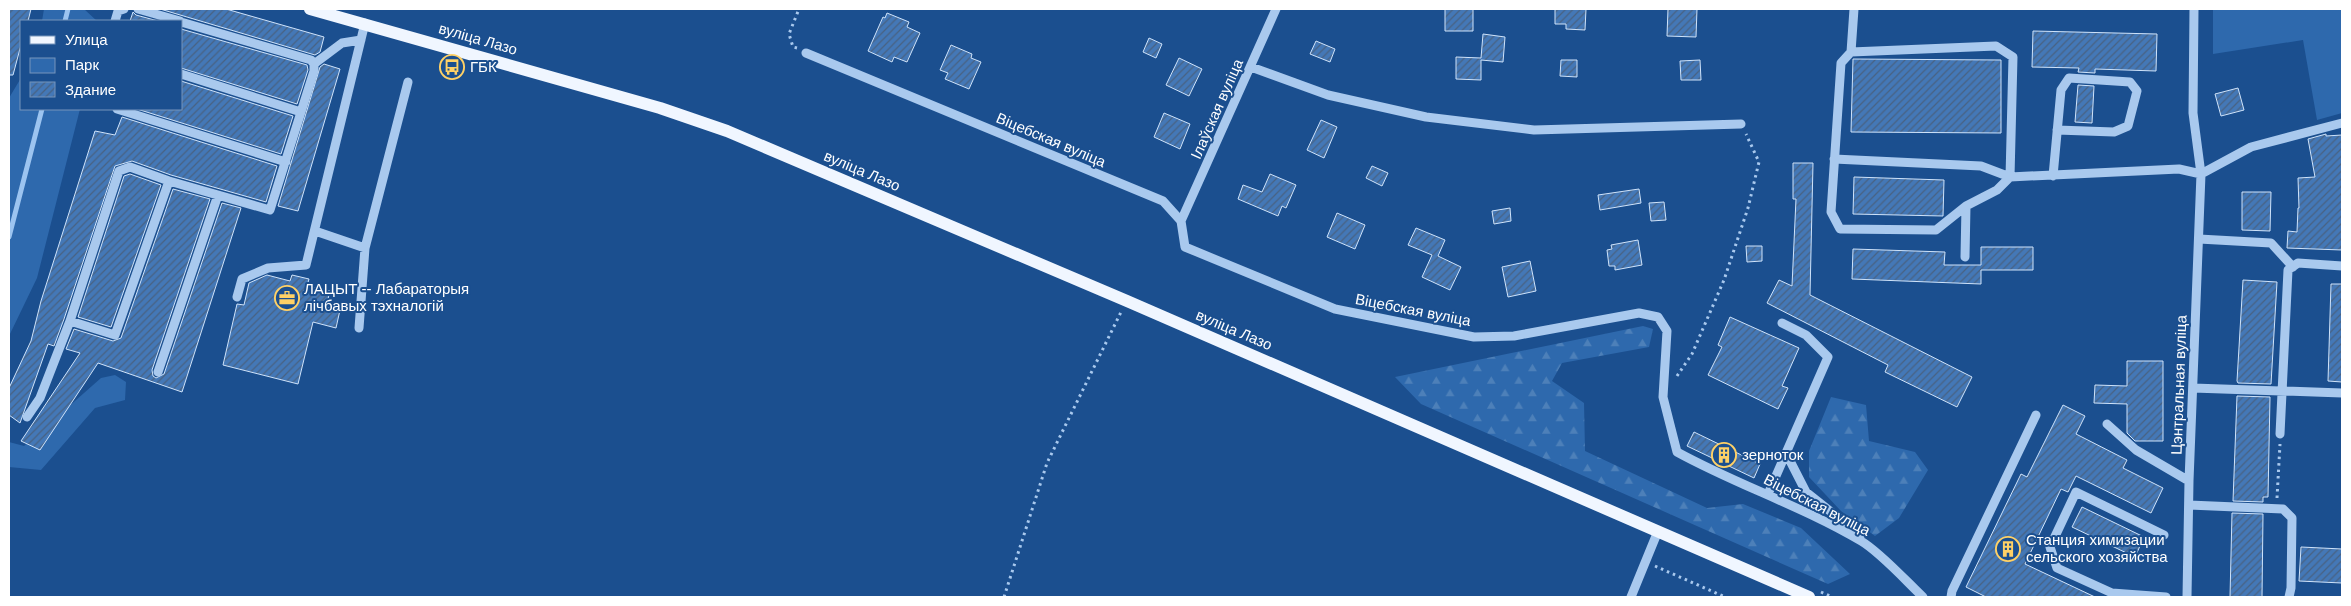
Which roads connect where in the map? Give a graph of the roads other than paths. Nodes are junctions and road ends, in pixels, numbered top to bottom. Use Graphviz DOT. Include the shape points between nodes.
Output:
graph roads {
  1 [pos="124,9"];
  2 [pos="138,9"];
  3 [pos="310,9"];
  4 [pos="1276,9"];
  5 [pos="1854,9"];
  6 [pos="2194,9"];
  7 [pos="115,20"];
  8 [pos="177,20"];
  9 [pos="182,21"];
  10 [pos="365,23"];
  11 [pos="361,40"];
  12 [pos="1851,52"];
  13 [pos="806,53"];
  14 [pos="314,64"];
  15 [pos="1251,67"];
  16 [pos="182,74"];
  17 [pos="408,82"];
  18 [pos="120,110"];
  19 [pos="300,112"];
  20 [pos="2342,123"];
  21 [pos="1742,124"];
  22 [pos="2057,130"];
  23 [pos="1834,159"];
  24 [pos="286,162"];
  25 [pos="2201,174"];
  26 [pos="2053,176"];
  27 [pos="2010,178"];
  28 [pos="169,181"];
  29 [pos="218,195"];
  30 [pos="1966,206"];
  31 [pos="1182,221"];
  32 [pos="315,230"];
  33 [pos="2198,239"];
  34 [pos="365,248"];
  35 [pos="1965,257"];
  36 [pos="2342,266"];
  37 [pos="2293,267"];
  38 [pos="237,297"];
  39 [pos="70,321"];
  40 [pos="1782,323"];
  41 [pos="359,328"];
  42 [pos="158,372"];
  43 [pos="2193,388"];
  44 [pos="2282,390"];
  45 [pos="2342,393"];
  46 [pos="2036,415"];
  47 [pos="27,417"];
  48 [pos="2107,424"];
  49 [pos="2280,434"];
  50 [pos="1786,453"];
  51 [pos="2189,481"];
  52 [pos="1768,494"];
  53 [pos="2188,505"];
  54 [pos="1658,531"];
  55 [pos="2164,535"];
  56 [pos="1863,542"];
  57 [pos="1802,596"];
  58 [pos="1631,597"];
  59 [pos="1923,597"];
  60 [pos="1951,597"];
  61 [pos="2166,597"];
  62 [pos="2187,597"];
  63 [pos="2288,597"];
  1 -- 7 [label="street" via="118,11"];
  2 -- 8 [label="street"];
  3 -- 10 [label="main road, вуліца Лазо"];
  4 -- 15 [label="street, Ілаўская вуліца"];
  5 -- 12 [label="street"];
  6 -- 25 [label="street, Цэнтральная вуліца" via="2194,113"];
  9 -- 14 [label="street" via="311,60"];
  10 -- 11 [label="street"];
  10 -- 54 [label="main road, вуліца Лазо" via="660,108 727,131"];
  11 -- 14 [label="street" via="342,43"];
  11 -- 32 [label="street"];
  12 -- 23 [label="street" via="1841,63"];
  12 -- 27 [label="street" via="1996,46 2013,57"];
  13 -- 31 [label="street, Віцебская вуліца" via="1163,201"];
  14 -- 19 [label="street"];
  15 -- 21 [label="street" via="1328,95 1426,117 1534,130"];
  15 -- 31 [label="street, Ілаўская вуліца"];
  16 -- 19 [label="street"];
  17 -- 34 [label="street"];
  18 -- 24 [label="street"];
  19 -- 24 [label="street"];
  20 -- 25 [label="street" via="2251,147"];
  22 -- 22 [label="street" via="2061,90 2068,78 2130,82 2137,91 2128,126 2114,132"];
  22 -- 26 [label="street"];
  23 -- 27 [label="street" via="1981,166"];
  23 -- 30 [label="street" via="1831,212 1840,229 1936,230"];
  24 -- 29 [label="street" via="270,210"];
  25 -- 26 [label="street" via="2179,169"];
  25 -- 33 [label="street, Цэнтральная вуліца"];
  26 -- 27 [label="street"];
  27 -- 30 [label="street" via="1998,190"];
  28 -- 29 [label="street"];
  28 -- 39 [label="street" via="130,167 119,171"];
  28 -- 39 [label="street" via="116,336"];
  29 -- 42 [label="street"];
  30 -- 35 [label="street"];
  31 -- 52 [label="street, Віцебская вуліца" via="1185,247 1248,275 1345,311 1474,337 1514,336 1639,313 1658,317 1667,331 1662,397 1677,452 1714,472"];
  32 -- 34 [label="street"];
  32 -- 38 [label="street" via="306,266 268,268 242,279"];
  33 -- 37 [label="street" via="2271,243"];
  33 -- 43 [label="street, Цэнтральная вуліца"];
  34 -- 41 [label="street"];
  36 -- 37 [label="street" via="2298,263"];
  37 -- 44 [label="street" via="2288,270"];
  39 -- 47 [label="street" via="40,398"];
  40 -- 50 [label="street" via="1806,335 1828,357"];
  43 -- 44 [label="street"];
  43 -- 51 [label="street, Цэнтральная вуліца"];
  44 -- 45 [label="street"];
  44 -- 49 [label="street"];
  46 -- 60 [label="street"];
  48 -- 51 [label="street" via="2136,450"];
  50 -- 52 [label="street"];
  50 -- 56 [label="street" via="1806,492 1850,527"];
  51 -- 53 [label="street, Цэнтральная вуліца"];
  52 -- 56 [label="street, Віцебская вуліца"];
  53 -- 62 [label="street, Цэнтральная вуліца"];
  53 -- 63 [label="street" via="2277,508 2292,518 2291,588"];
  54 -- 57 [label="main road, вуліца Лазо"];
  54 -- 58 [label="street"];
  55 -- 61 [label="street" via="2076,492 2050,547 2057,568 2112,593"];
  56 -- 59 [label="street, Віцебская вуліца"];
}
